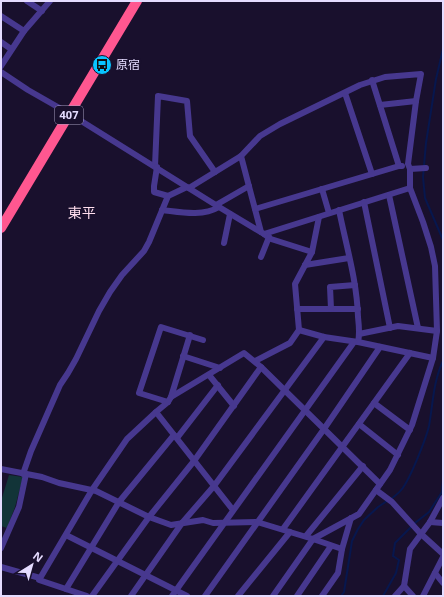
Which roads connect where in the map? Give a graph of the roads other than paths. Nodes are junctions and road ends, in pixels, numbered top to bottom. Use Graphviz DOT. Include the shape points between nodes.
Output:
graph roads {
  1 [pos="27,1"];
  2 [pos="50,1"];
  3 [pos="136,1"];
  4 [pos="42,10"];
  5 [pos="1,16"];
  6 [pos="24,31"];
  7 [pos="1,42"];
  8 [pos="11,50"];
  9 [pos="1,66"];
  10 [pos="1,72"];
  11 [pos="372,80"];
  12 [pos="345,93"];
  13 [pos="416,100"];
  14 [pos="380,105"];
  15 [pos="70,114"];
  16 [pos="241,156"];
  17 [pos="400,166"];
  18 [pos="156,167"];
  19 [pos="409,167"];
  20 [pos="426,168"];
  21 [pos="215,172"];
  22 [pos="372,174"];
  23 [pos="249,186"];
  24 [pos="188,187"];
  25 [pos="410,188"];
  26 [pos="322,189"];
  27 [pos="389,195"];
  28 [pos="168,196"];
  29 [pos="364,202"];
  30 [pos="217,206"];
  31 [pos="255,209"];
  32 [pos="162,210"];
  33 [pos="339,210"];
  34 [pos="230,214"];
  35 [pos="329,214"];
  36 [pos="319,217"];
  37 [pos="1,228"];
  38 [pos="265,234"];
  39 [pos="224,243"];
  40 [pos="312,252"];
  41 [pos="261,257"];
  42 [pos="349,258"];
  43 [pos="305,265"];
  44 [pos="355,285"];
  45 [pos="297,309"];
  46 [pos="331,309"];
  47 [pos="358,309"];
  48 [pos="390,328"];
  49 [pos="418,328"];
  50 [pos="299,330"];
  51 [pos="437,331"];
  52 [pos="359,334"];
  53 [pos="190,335"];
  54 [pos="324,337"];
  55 [pos="203,340"];
  56 [pos="356,342"];
  57 [pos="380,347"];
  58 [pos="410,354"];
  59 [pos="183,356"];
  60 [pos="433,358"];
  61 [pos="256,361"];
  62 [pos="262,367"];
  63 [pos="220,368"];
  64 [pos="209,374"];
  65 [pos="218,385"];
  66 [pos="285,390"];
  67 [pos="170,400"];
  68 [pos="374,403"];
  69 [pos="234,406"];
  70 [pos="305,410"];
  71 [pos="156,412"];
  72 [pos="359,424"];
  73 [pos="324,429"];
  74 [pos="410,430"];
  75 [pos="175,437"];
  76 [pos="343,447"];
  77 [pos="398,455"];
  78 [pos="194,461"];
  79 [pos="363,466"];
  80 [pos="1,469"];
  81 [pos="25,474"];
  82 [pos="380,484"];
  83 [pos="214,486"];
  84 [pos="92,490"];
  85 [pos="376,490"];
  86 [pos="443,498"];
  87 [pos="119,502"];
  88 [pos="233,510"];
  89 [pos="149,517"];
  90 [pos="351,518"];
  91 [pos="258,522"];
  92 [pos="430,522"];
  93 [pos="182,523"];
  94 [pos="224,523"];
  95 [pos="443,523"];
  96 [pos="283,529"];
  97 [pos="290,532"];
  98 [pos="420,533"];
  99 [pos="66,535"];
  100 [pos="306,536"];
  101 [pos="313,539"];
  102 [pos="331,546"];
  103 [pos="1,548"];
  104 [pos="92,548"];
  105 [pos="342,549"];
  106 [pos="443,554"];
  107 [pos="443,557"];
  108 [pos="118,561"];
  109 [pos="1,567"];
  110 [pos="435,573"];
  111 [pos="146,575"];
  112 [pos="40,578"];
  113 [pos="443,583"];
  114 [pos="404,586"];
  115 [pos="66,589"];
  116 [pos="174,593"];
  117 [pos="87,596"];
  118 [pos="92,596"];
  119 [pos="132,596"];
  120 [pos="187,596"];
  121 [pos="206,596"];
  122 [pos="238,596"];
  123 [pos="273,596"];
  124 [pos="297,596"];
  125 [pos="322,596"];
  126 [pos="394,596"];
  127 [pos="413,596"];
  128 [pos="423,596"];
  1 -- 4 [label="street"];
  2 -- 4 [label="street"];
  3 -- 15 [label="highway, 407"];
  4 -- 6 [label="street"];
  5 -- 6 [label="street"];
  6 -- 8 [label="street"];
  7 -- 8 [label="street"];
  8 -- 9 [label="street"];
  10 -- 15 [label="street"];
  11 -- 12 [label="street"];
  11 -- 13 [label="street" via="421,74"];
  11 -- 14 [label="street"];
  12 -- 16 [label="street" via="260,136"];
  12 -- 22 [label="street"];
  13 -- 14 [label="street"];
  13 -- 19 [label="street"];
  14 -- 17 [label="street"];
  15 -- 18 [label="street"];
  15 -- 37 [label="highway, 407"];
  16 -- 21 [label="street"];
  16 -- 23 [label="street"];
  17 -- 19 [label="street"];
  17 -- 22 [label="street"];
  18 -- 21 [label="street" via="158,96 187,101 190,136"];
  18 -- 24 [label="street"];
  18 -- 28 [label="street" via="154,192"];
  19 -- 20 [label="street"];
  19 -- 25 [label="street"];
  21 -- 24 [label="street"];
  22 -- 26 [label="street"];
  23 -- 30 [label="street"];
  23 -- 31 [label="street"];
  24 -- 28 [label="street"];
  24 -- 30 [label="street"];
  25 -- 27 [label="street"];
  25 -- 51 [label="street" via="427,234 435,266"];
  26 -- 31 [label="street"];
  26 -- 35 [label="street"];
  27 -- 29 [label="street"];
  27 -- 49 [label="street"];
  28 -- 32 [label="street"];
  29 -- 33 [label="street"];
  29 -- 48 [label="street"];
  30 -- 32 [label="street" via="214,210 200,213"];
  30 -- 34 [label="street"];
  31 -- 38 [label="street"];
  32 -- 81 [label="street" via="144,251 110,292 60,385 31,451"];
  33 -- 35 [label="street"];
  33 -- 42 [label="street"];
  34 -- 38 [label="street"];
  34 -- 39 [label="street"];
  35 -- 36 [label="street"];
  36 -- 38 [label="street"];
  36 -- 40 [label="street"];
  38 -- 40 [label="street"];
  38 -- 41 [label="street"];
  40 -- 43 [label="street"];
  42 -- 43 [label="street"];
  42 -- 44 [label="street"];
  43 -- 45 [label="street" via="295,284"];
  44 -- 46 [label="street" via="330,287"];
  44 -- 47 [label="street"];
  45 -- 46 [label="street"];
  45 -- 50 [label="street"];
  46 -- 47 [label="street"];
  47 -- 52 [label="street"];
  48 -- 49 [label="street"];
  48 -- 52 [label="street"];
  49 -- 51 [label="street"];
  50 -- 54 [label="street"];
  50 -- 61 [label="street" via="290,343"];
  51 -- 60 [label="street"];
  52 -- 56 [label="street"];
  53 -- 55 [label="street"];
  53 -- 59 [label="street"];
  53 -- 67 [label="street" via="162,327 140,393"];
  54 -- 56 [label="street"];
  54 -- 66 [label="street"];
  56 -- 57 [label="street"];
  56 -- 70 [label="street"];
  57 -- 58 [label="street"];
  57 -- 73 [label="street"];
  58 -- 60 [label="street"];
  58 -- 68 [label="street"];
  59 -- 63 [label="street"];
  59 -- 67 [label="street"];
  60 -- 74 [label="street"];
  61 -- 62 [label="street"];
  61 -- 63 [label="street" via="244,353"];
  62 -- 66 [label="street"];
  62 -- 69 [label="street"];
  63 -- 64 [label="street"];
  64 -- 65 [label="street"];
  64 -- 67 [label="street"];
  65 -- 69 [label="street"];
  65 -- 75 [label="street"];
  66 -- 70 [label="street"];
  66 -- 83 [label="street"];
  67 -- 71 [label="street"];
  68 -- 72 [label="street"];
  68 -- 74 [label="street"];
  69 -- 78 [label="street"];
  70 -- 73 [label="street"];
  70 -- 88 [label="street"];
  71 -- 75 [label="street"];
  71 -- 84 [label="street" via="127,439"];
  72 -- 76 [label="street"];
  72 -- 77 [label="street"];
  73 -- 76 [label="street"];
  73 -- 91 [label="street"];
  74 -- 77 [label="street"];
  75 -- 78 [label="street"];
  75 -- 87 [label="street"];
  76 -- 79 [label="street"];
  76 -- 96 [label="street"];
  77 -- 82 [label="street"];
  78 -- 83 [label="street"];
  78 -- 89 [label="street"];
  79 -- 82 [label="street"];
  79 -- 100 [label="street"];
  80 -- 81 [label="street"];
  81 -- 84 [label="street"];
  81 -- 103 [label="street" via="19,507"];
  82 -- 85 [label="street"];
  83 -- 88 [label="street"];
  83 -- 93 [label="street"];
  84 -- 87 [label="street"];
  84 -- 99 [label="street"];
  85 -- 90 [label="street" via="359,514"];
  85 -- 98 [label="street" via="392,502"];
  86 -- 92 [label="street"];
  87 -- 89 [label="street"];
  87 -- 104 [label="street"];
  88 -- 94 [label="street"];
  89 -- 93 [label="street" via="171,525"];
  89 -- 108 [label="street"];
  90 -- 101 [label="street"];
  90 -- 105 [label="street"];
  91 -- 94 [label="street"];
  91 -- 96 [label="street"];
  91 -- 121 [label="street"];
  92 -- 95 [label="street"];
  92 -- 98 [label="street"];
  93 -- 94 [label="street" via="203,520"];
  93 -- 111 [label="street"];
  94 -- 116 [label="street"];
  96 -- 97 [label="street"];
  97 -- 100 [label="street"];
  97 -- 122 [label="street"];
  98 -- 106 [label="street"];
  98 -- 114 [label="street" via="410,549"];
  99 -- 104 [label="street"];
  99 -- 112 [label="street"];
  100 -- 101 [label="street"];
  101 -- 102 [label="street"];
  101 -- 123 [label="street"];
  102 -- 105 [label="street"];
  102 -- 124 [label="street"];
  104 -- 108 [label="street"];
  104 -- 115 [label="street"];
  105 -- 125 [label="street" via="338,573"];
  107 -- 110 [label="street"];
  108 -- 111 [label="street"];
  108 -- 118 [label="street"];
  109 -- 112 [label="street"];
  110 -- 113 [label="street"];
  110 -- 128 [label="street"];
  111 -- 116 [label="street"];
  111 -- 119 [label="street"];
  112 -- 115 [label="street" via="39,580"];
  114 -- 126 [label="street"];
  114 -- 127 [label="street"];
  115 -- 117 [label="street"];
  116 -- 120 [label="street"];
}
